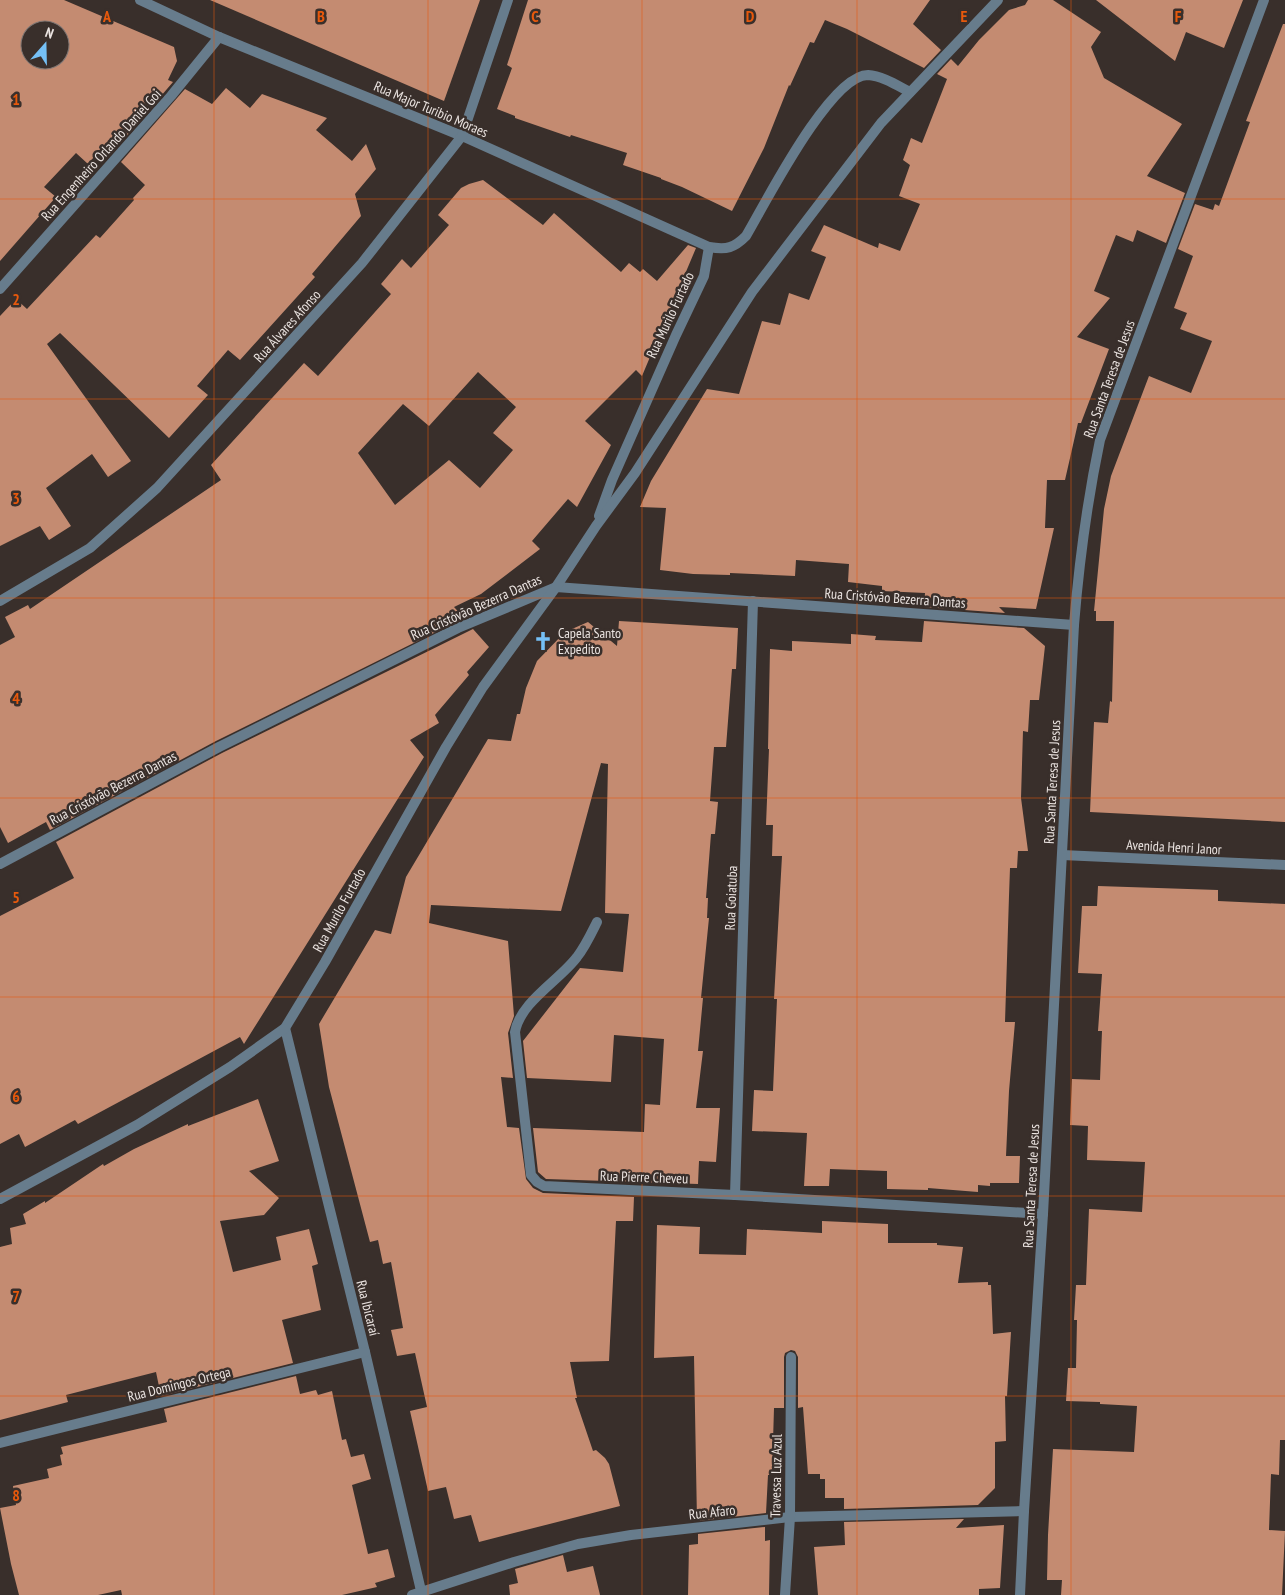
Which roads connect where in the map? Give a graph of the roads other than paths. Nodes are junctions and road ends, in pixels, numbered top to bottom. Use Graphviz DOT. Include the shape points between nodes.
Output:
graph roads {
  1 [pos="140,0"];
  2 [pos="508,0"];
  3 [pos="998,0"];
  4 [pos="1264,0"];
  5 [pos="219,37"];
  6 [pos="910,92"];
  7 [pos="462,136"];
  8 [pos="710,247"];
  9 [pos="0,289"];
  10 [pos="596,526"];
  11 [pos="556,587"];
  12 [pos="0,601"];
  13 [pos="753,601"];
  14 [pos="1074,625"];
  15 [pos="1062,855"];
  16 [pos="0,864"];
  17 [pos="1285,865"];
  18 [pos="597,922"];
  19 [pos="285,1028"];
  20 [pos="735,1195"];
  21 [pos="0,1199"];
  22 [pos="1043,1214"];
  23 [pos="365,1352"];
  24 [pos="791,1358"];
  25 [pos="0,1443"];
  26 [pos="1024,1511"];
  27 [pos="790,1517"];
  28 [pos="418,1594"];
  29 [pos="785,1595"];
  30 [pos="1020,1595"];
  1 -- 5 [label="street, Rua Major Turibio Moraes"];
  2 -- 7 [label="street, Rua Álvares Afonso"];
  3 -- 6 [label="street, Rua Murilo Furtado"];
  4 -- 14 [label="street, Rua Santa Teresa de Jesus" via="1100,440 1080,552"];
  5 -- 7 [label="street, Rua Major Turibio Moraes"];
  5 -- 9 [label="street, Rua Engenheiro Orlando Daniel Goi"];
  6 -- 8 [label="street" via="885,79 867,75 853,80 831,101 798,146 746,236 737,246"];
  6 -- 10 [label="street, Rua Murilo Furtado" via="881,123 752,292 635,473"];
  7 -- 8 [label="street, Rua Major Turibio Moraes"];
  7 -- 12 [label="street, Rua Álvares Afonso" via="362,263 157,488 90,548"];
  8 -- 10 [label="street, Rua Murilo Furtado" via="704,276 612,480"];
  10 -- 11 [label="street, Rua Murilo Furtado"];
  11 -- 13 [label="street, Rua Cristóvão Bezerra Dantas"];
  11 -- 16 [label="street, Rua Cristóvão Bezerra Dantas" via="458,628 219,747"];
  11 -- 19 [label="street, Rua Murilo Furtado" via="484,687 446,747"];
  13 -- 14 [label="street, Rua Cristóvão Bezerra Dantas"];
  13 -- 20 [label="street, Rua Goiatuba"];
  14 -- 15 [label="street, Rua Santa Teresa de Jesus"];
  15 -- 17 [label="street, Avenida Henri Janor"];
  15 -- 22 [label="street, Rua Santa Teresa de Jesus"];
  18 -- 20 [label="street, Rua Pierre Cheveu" via="578,956 526,1008 517,1024 515,1032 531,1175 544,1186"];
  19 -- 21 [label="street, Rua Murilo Furtado" via="137,1125"];
  19 -- 23 [label="street, Rua Ibicaraí"];
  20 -- 22 [label="street, Rua Pierre Cheveu"];
  22 -- 26 [label="street, Rua Santa Teresa de Jesus"];
  23 -- 25 [label="street, Rua Domingos Ortega"];
  23 -- 28 [label="street, Rua Ibicaraí"];
  24 -- 27 [label="street, Travessa Luz Azul"];
  26 -- 27 [label="street, Rua Afaro"];
  26 -- 30 [label="street, Rua Santa Teresa de Jesus"];
  27 -- 28 [label="street, Rua Afaro" via="631,1534 578,1544"];
  27 -- 29 [label="street, Travessa Luz Azul"];
}
